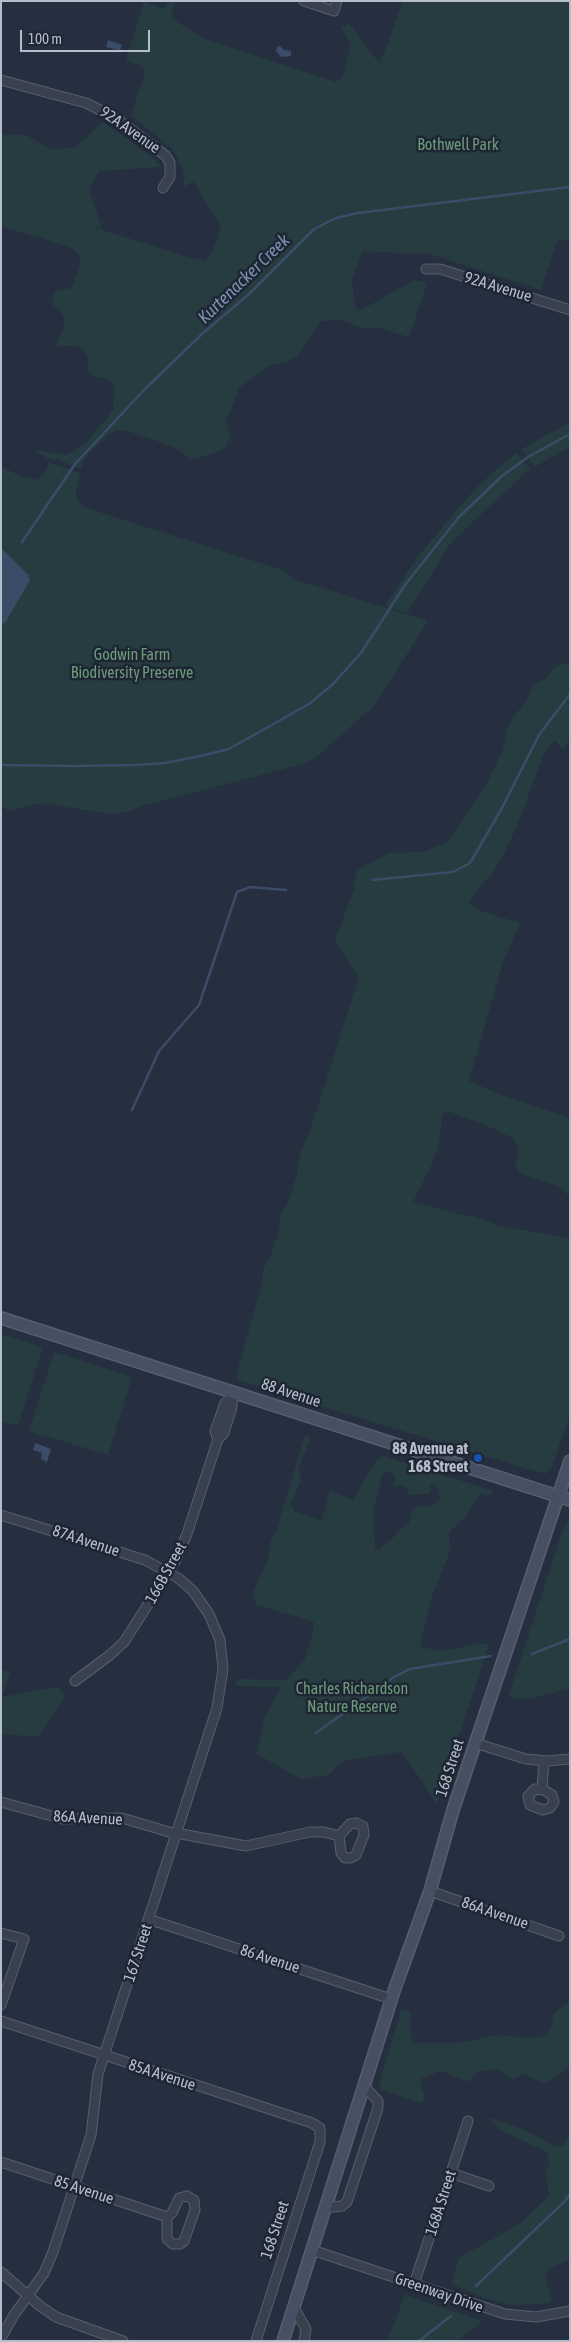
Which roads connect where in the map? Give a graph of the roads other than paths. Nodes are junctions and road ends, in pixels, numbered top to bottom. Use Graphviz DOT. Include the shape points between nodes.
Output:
graph roads {
  1 [pos="304,1"];
  2 [pos="335,6"];
  3 [pos="1,80"];
  4 [pos="163,188"];
  5 [pos="426,269"];
  6 [pos="570,310"];
  7 [pos="1,1318"];
  8 [pos="232,1399"];
  9 [pos="570,1461"];
  10 [pos="564,1498"];
  11 [pos="1,1515"];
  12 [pos="169,1572"];
  13 [pos="75,1681"];
  14 [pos="475,1743"];
  15 [pos="570,1758"];
  16 [pos="544,1761"];
  17 [pos="542,1789"];
  18 [pos="1,1802"];
  19 [pos="176,1834"];
  20 [pos="339,1836"];
  21 [pos="430,1891"];
  22 [pos="148,1919"];
  23 [pos="1,1934"];
  24 [pos="559,1936"];
  25 [pos="391,1998"];
  26 [pos="1,2005"];
  27 [pos="1,2022"];
  28 [pos="104,2056"];
  29 [pos="363,2085"];
  30 [pos="468,2122"];
  31 [pos="321,2129"];
  32 [pos="1,2162"];
  33 [pos="451,2173"];
  34 [pos="74,2186"];
  35 [pos="489,2186"];
  36 [pos="325,2208"];
  37 [pos="167,2217"];
  38 [pos="312,2250"];
  39 [pos="1,2272"];
  40 [pos="414,2284"];
  41 [pos="29,2296"];
  42 [pos="294,2308"];
  43 [pos="570,2311"];
  44 [pos="1,2338"];
  45 [pos="123,2341"];
  46 [pos="256,2341"];
  47 [pos="283,2341"];
  48 [pos="304,2341"];
  1 -- 2 [label="street"];
  3 -- 4 [label="street, 92A Avenue" via="86,103 116,118 166,156 170,163 170,176"];
  5 -- 6 [label="street, 92A Avenue" via="440,269"];
  7 -- 8 [label="main road, 88 Avenue"];
  8 -- 10 [label="main road, 88 Avenue"];
  8 -- 12 [label="street, 166B Street" via="224,1433 218,1440 187,1534"];
  9 -- 10 [label="main road, 168 Street"];
  10 -- 14 [label="main road, 168 Street"];
  11 -- 12 [label="street, 87A Avenue" via="145,1560"];
  12 -- 13 [label="street, 166B Street" via="124,1642"];
  12 -- 19 [label="street, 167 Street" via="189,1587 210,1614 220,1640 223,1663 219,1699"];
  14 -- 16 [label="street" via="518,1757"];
  14 -- 21 [label="main road, 168 Street"];
  15 -- 16 [label="street"];
  16 -- 17 [label="street"];
  18 -- 19 [label="street, 86A Avenue" via="63,1819 122,1818"];
  19 -- 20 [label="street, 86A Avenue" via="246,1846 306,1833 324,1832"];
  19 -- 22 [label="street, 167 Street"];
  21 -- 24 [label="street, 86A Avenue"];
  21 -- 25 [label="main road, 168 Street"];
  22 -- 25 [label="street, 86 Avenue"];
  22 -- 28 [label="street, 167 Street"];
  23 -- 26 [label="street" via="24,1940"];
  25 -- 29 [label="main road, 168 Street"];
  27 -- 28 [label="street, 85A Avenue"];
  28 -- 31 [label="street, 85A Avenue" via="312,2123"];
  28 -- 34 [label="street, 167 Street" via="95,2085 92,2132"];
  29 -- 36 [label="main road, 168 Street"];
  29 -- 36 [label="street" via="378,2101 378,2108 347,2202"];
  30 -- 33 [label="street, 168A Street"];
  31 -- 46 [label="street, 168 Street" via="320,2142"];
  32 -- 34 [label="street, 85 Avenue"];
  33 -- 35 [label="street"];
  33 -- 40 [label="street, 168A Street"];
  34 -- 37 [label="street, 85 Avenue"];
  34 -- 41 [label="street, 167 Street" via="50,2262"];
  36 -- 38 [label="main road, 168 Street"];
  37 -- 37 [label="street" via="167,2239 173,2244 180,2244 185,2239 195,2210 194,2199 181,2197"];
  38 -- 40 [label="street, Greenway Drive"];
  38 -- 42 [label="main road, 168 Street"];
  39 -- 41 [label="street"];
  40 -- 43 [label="street, Greenway Drive" via="508,2315 543,2316"];
  41 -- 44 [label="street, 167 Street"];
  41 -- 45 [label="street" via="59,2319"];
  42 -- 47 [label="main road, 168 Street"];
  42 -- 48 [label="street" via="306,2329"];
}
